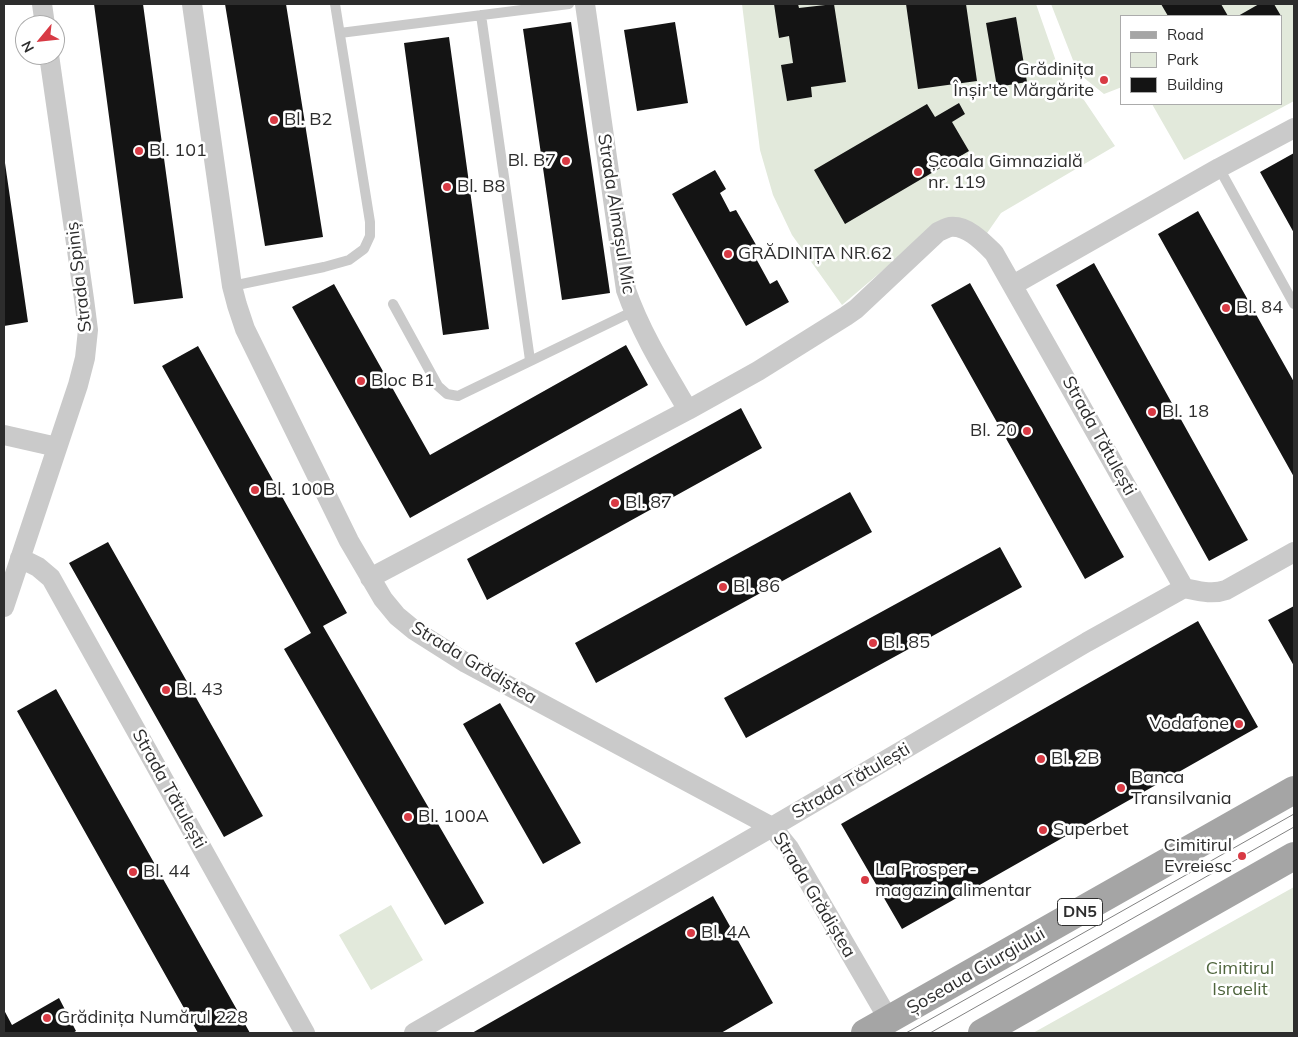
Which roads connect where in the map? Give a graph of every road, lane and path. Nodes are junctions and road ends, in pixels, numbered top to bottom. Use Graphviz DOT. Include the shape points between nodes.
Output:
graph roads {
  1 [pos="192,4"];
  2 [pos="335,4"];
  3 [pos="569,4"];
  4 [pos="585,4"];
  5 [pos="481,14"];
  6 [pos="340,33"];
  7 [pos="50,65"];
  8 [pos="1294,128"];
  9 [pos="1219,168"];
  10 [pos="1013,285"];
  11 [pos="232,286"];
  12 [pos="394,304"];
  13 [pos="1294,304"];
  14 [pos="634,311"];
  15 [pos="530,360"];
  16 [pos="688,410"];
  17 [pos="4,435"];
  18 [pos="58,447"];
  19 [pos="1294,552"];
  20 [pos="20,558"];
  21 [pos="370,578"];
  22 [pos="1184,588"];
  23 [pos="4,607"];
  24 [pos="1294,790"];
  25 [pos="772,827"];
  26 [pos="1294,856"];
  27 [pos="877,1027"];
  28 [pos="305,1033"];
  29 [pos="414,1033"];
  30 [pos="982,1033"];
  1 -- 11 [label="street, Strada Grădiștea"];
  2 -- 6 [label="lane"];
  3 -- 5 [label="lane"];
  4 -- 14 [label="street, Strada Almașul Mic" via="626,290"];
  5 -- 6 [label="lane"];
  5 -- 15 [label="lane"];
  6 -- 11 [label="lane" via="370,236 364,249 349,260"];
  7 -- 18 [label="street, Strada Spiniș" via="88,330 85,358"];
  8 -- 9 [label="street"];
  9 -- 10 [label="street"];
  9 -- 13 [label="lane"];
  10 -- 16 [label="street, Strada Tătulești" via="994,253 983,242 960,228 949,227 938,232 846,316"];
  10 -- 22 [label="street, Strada Tătulești"];
  11 -- 21 [label="street, Strada Grădiștea" via="245,330"];
  12 -- 15 [label="lane" via="438,386 447,394 458,396"];
  14 -- 15 [label="lane"];
  14 -- 16 [label="street, Strada Almașul Mic"];
  16 -- 21 [label="street"];
  17 -- 18 [label="street"];
  18 -- 20 [label="street, Strada Spiniș"];
  19 -- 22 [label="street" via="1220,592"];
  20 -- 23 [label="street, Strada Spiniș"];
  20 -- 28 [label="street, Strada Tătulești" via="51,578"];
  21 -- 25 [label="street, Strada Grădiștea" via="397,616 466,663"];
  22 -- 25 [label="street, Strada Tătulești"];
  24 -- 27 [label="main road, Șoseaua Giurgiului / DN5"];
  25 -- 27 [label="street, Strada Grădiștea" via="789,848"];
  25 -- 29 [label="street, Strada Tătulești"];
  26 -- 30 [label="main road"];
}
